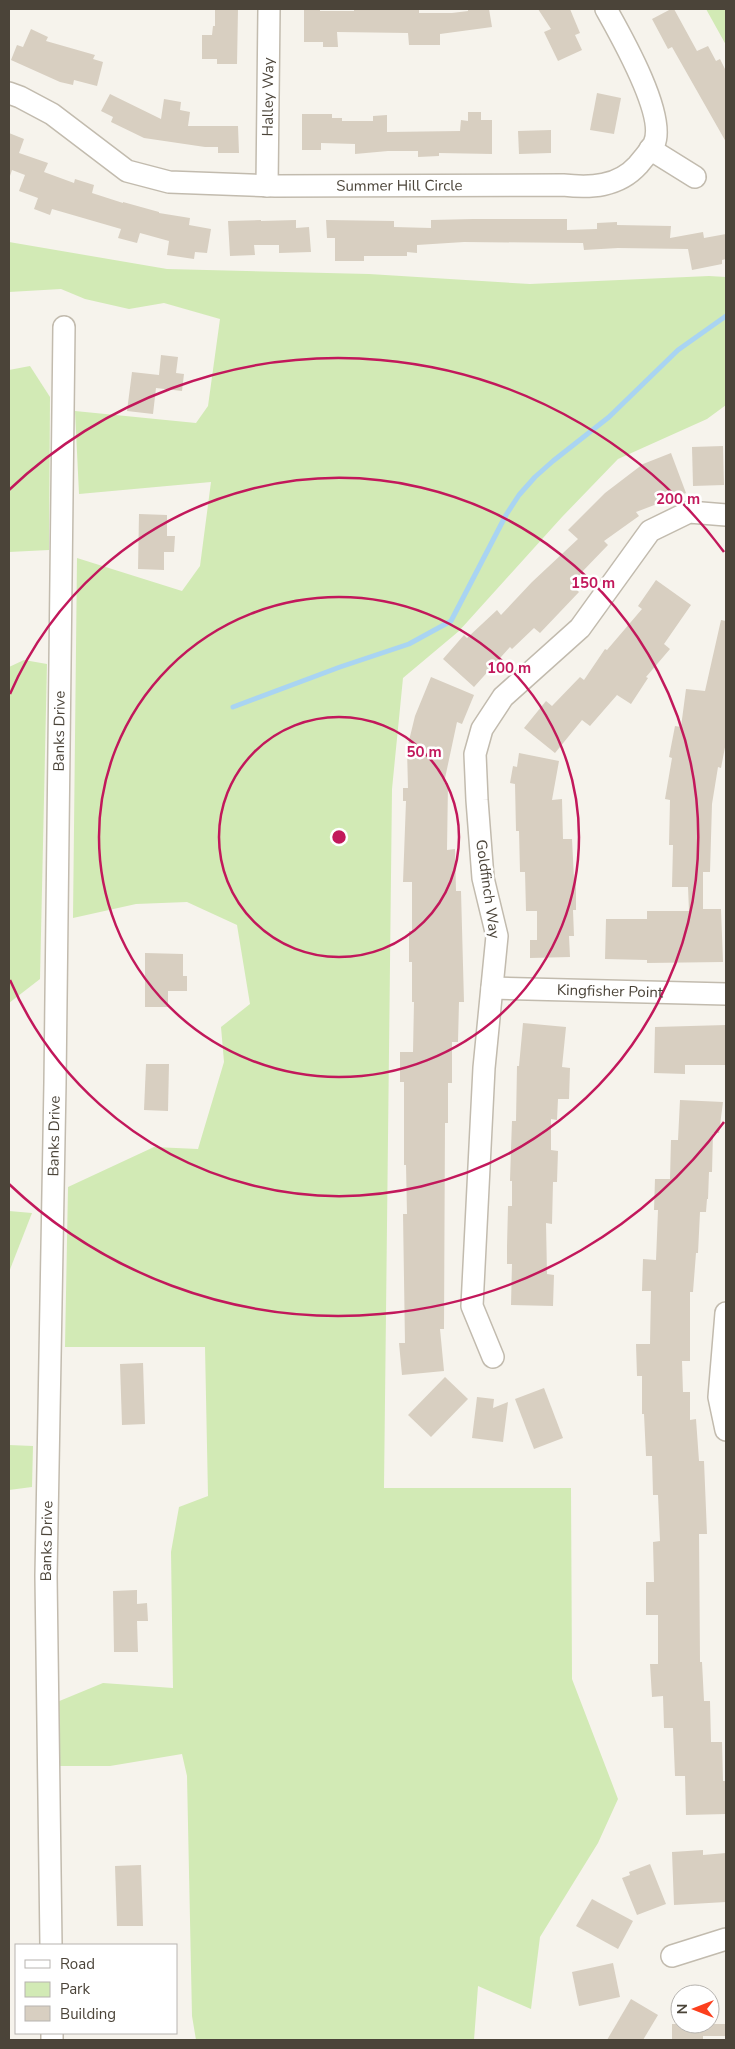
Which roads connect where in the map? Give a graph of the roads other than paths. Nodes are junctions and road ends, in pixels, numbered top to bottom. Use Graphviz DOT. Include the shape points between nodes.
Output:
graph roads {
  1 [pos="269,9"];
  2 [pos="606,9"];
  3 [pos="9,93"];
  4 [pos="650,149"];
  5 [pos="695,177"];
  6 [pos="268,186"];
  7 [pos="64,327"];
  8 [pos="726,515"];
  9 [pos="492,988"];
  10 [pos="726,994"];
  11 [pos="726,1313"];
  12 [pos="493,1357"];
  13 [pos="726,1430"];
  14 [pos="726,1938"];
  15 [pos="51,1944"];
  16 [pos="672,1956"];
  1 -- 6 [label="street, Halley Way"];
  2 -- 4 [label="street, Summer Hill Circle" via="643,80 651,105 656,131"];
  3 -- 6 [label="street, Summer Hill Circle" via="52,114 127,171 169,182"];
  4 -- 5 [label="street"];
  4 -- 6 [label="street, Summer Hill Circle" via="626,176 610,184 590,188"];
  7 -- 15 [label="street, Banks Drive" via="46,1576"];
  8 -- 9 [label="street, Goldfinch Way" via="689,512 650,531 580,628 503,697 482,729 476,754 476,800 483,878 497,936"];
  9 -- 10 [label="street, Kingfisher Point"];
  9 -- 12 [label="street, Goldfinch Way" via="484,1068 472,1306"];
  11 -- 13 [label="street" via="719,1397"];
  14 -- 16 [label="street"];
}
